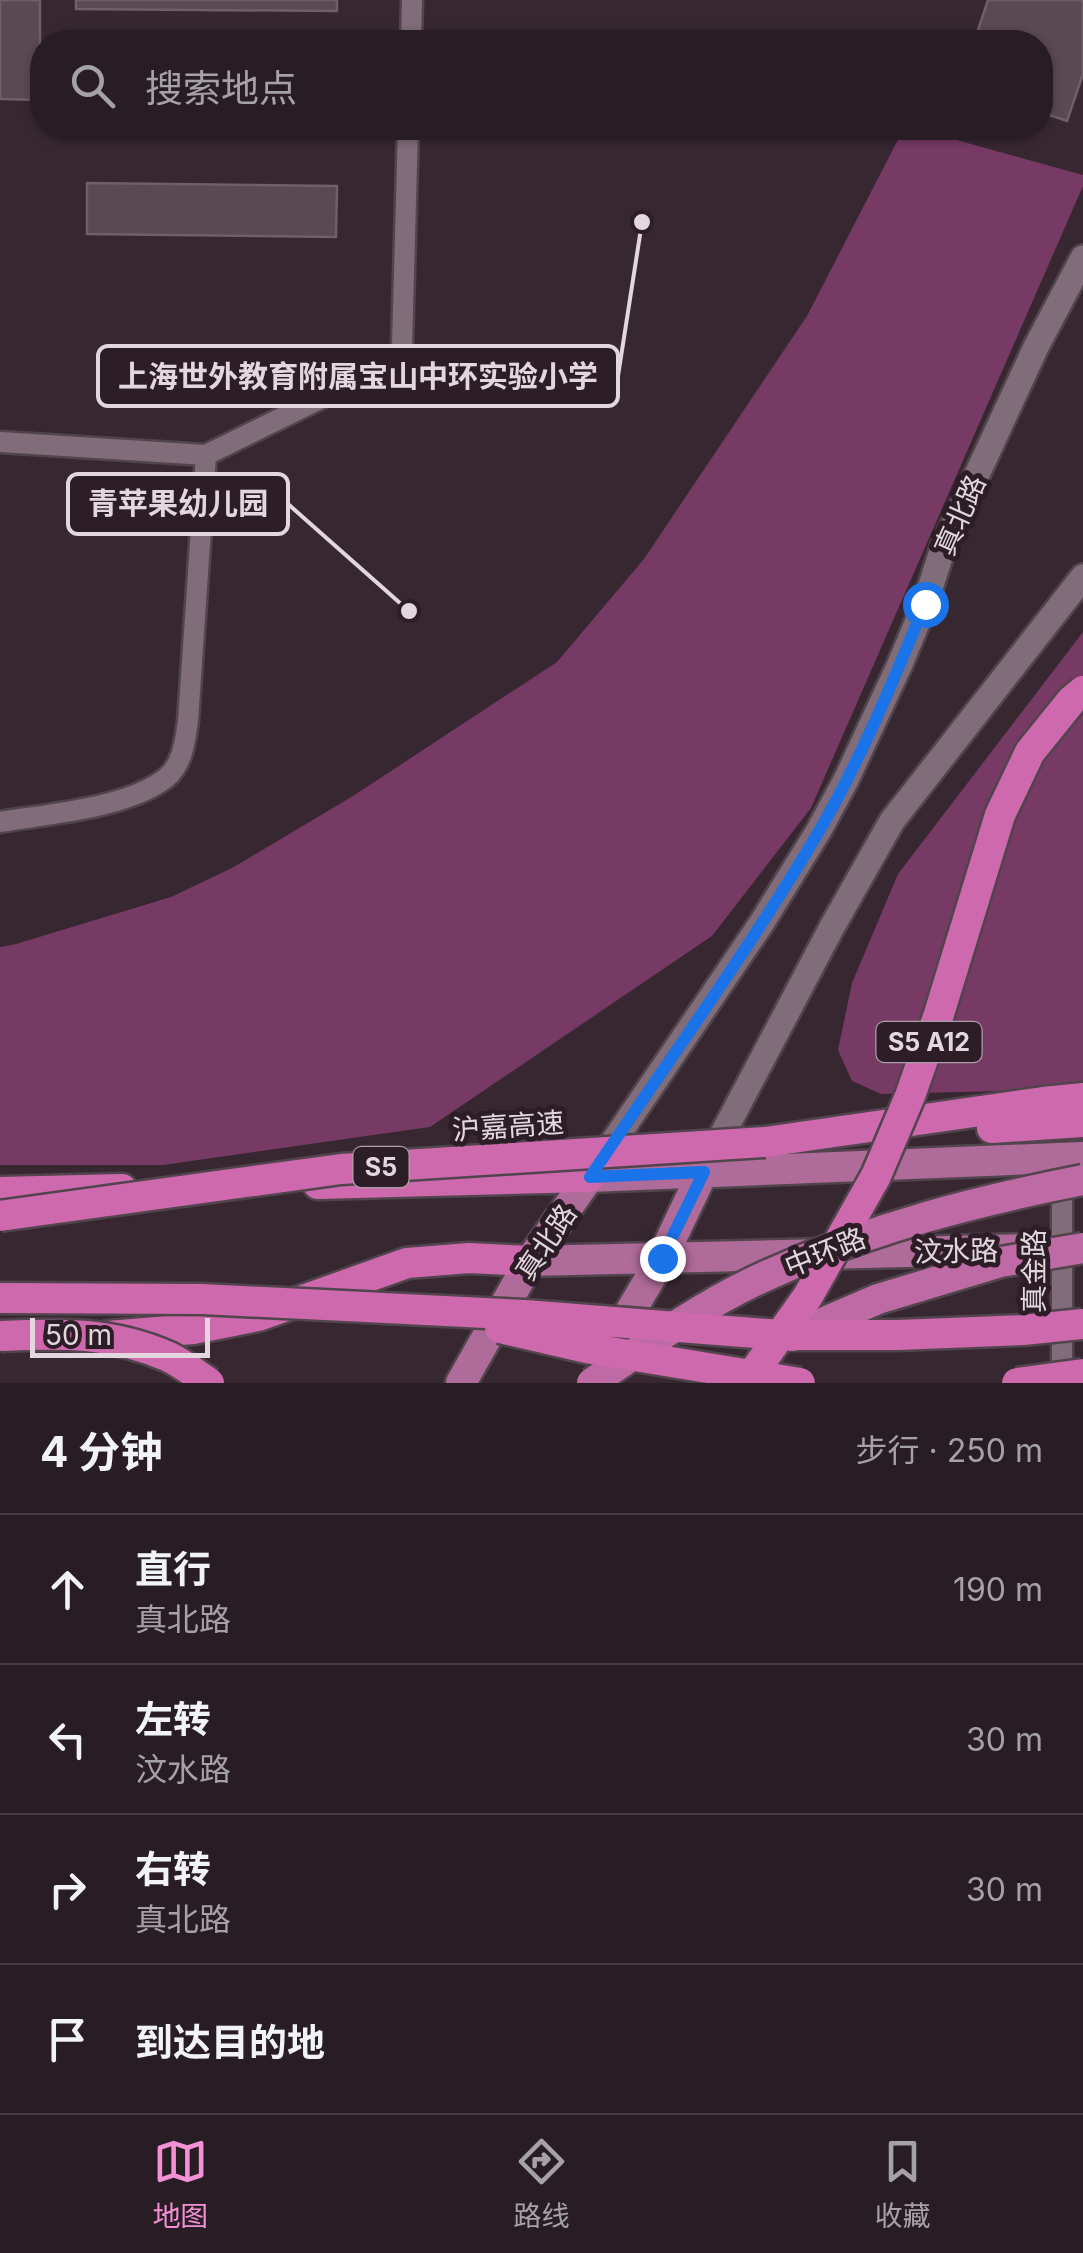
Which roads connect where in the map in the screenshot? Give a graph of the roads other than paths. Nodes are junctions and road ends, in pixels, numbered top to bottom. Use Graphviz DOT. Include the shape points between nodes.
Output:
graph roads {
  1 [pos="412,0"];
  2 [pos="411,30"];
  3 [pos="408,140"];
  4 [pos="1083,258"];
  5 [pos="0,442"];
  6 [pos="206,456"];
  7 [pos="1083,578"];
  8 [pos="1083,691"];
  9 [pos="0,822"];
  10 [pos="1083,1098"];
  11 [pos="1083,1122"];
  12 [pos="765,1142"];
  13 [pos="1076,1166"];
  14 [pos="704,1172"];
  15 [pos="590,1177"];
  16 [pos="0,1192"];
  17 [pos="0,1216"];
  18 [pos="1076,1248"];
  19 [pos="662,1258"];
  20 [pos="530,1262"];
  21 [pos="0,1298"];
  22 [pos="419,1310"];
  23 [pos="1083,1324"];
  24 [pos="0,1336"];
  25 [pos="0,1344"];
  26 [pos="1083,1374"];
  27 [pos="209,1383"];
  28 [pos="462,1383"];
  29 [pos="590,1383"];
  30 [pos="706,1383"];
  31 [pos="746,1383"];
  32 [pos="800,1383"];
  33 [pos="1016,1383"];
  34 [pos="1062,1383"];
  1 -- 2 [label="street"];
  3 -- 6 [label="street" via="402,346 394,362"];
  4 -- 15 [label="street, 真北路" via="1036,347 828,814 762,924"];
  5 -- 6 [label="street"];
  6 -- 9 [label="street" via="182,755 168,777 135,795"];
  7 -- 14 [label="street" via="892,821"];
  8 -- 31 [label="highway, S5 A12, bridge" via="1030,752 1000,815 910,1096 876,1176 808,1296"];
  10 -- 12 [label="highway, bridge"];
  11 -- 12 [label="highway, 沪嘉高速 / S5"];
  12 -- 17 [label="highway, 沪嘉高速 / S5, bridge" via="340,1169"];
  13 -- 14 [label="main road"];
  13 -- 18 [label="street, 真金路"];
  13 -- 29 [label="highway, 中环路, bridge" via="848,1241 765,1276"];
  14 -- 15 [label="main road"];
  14 -- 19 [label="main road"];
  15 -- 16 [label="highway"];
  15 -- 20 [label="main road, 真北路"];
  18 -- 19 [label="main road, 汶水路"];
  18 -- 30 [label="highway, bridge" via="878,1299"];
  18 -- 34 [label="street, 真金路"];
  19 -- 20 [label="main road, 汶水路"];
  19 -- 29 [label="main road"];
  20 -- 25 [label="highway" via="407,1263 258,1316 193,1330"];
  20 -- 28 [label="main road, 真北路"];
  21 -- 22 [label="highway, bridge"];
  22 -- 23 [label="highway, bridge" via="780,1335 898,1336"];
  22 -- 32 [label="highway, bridge" via="586,1348"];
  24 -- 27 [label="highway, bridge" via="116,1338 172,1358"];
  26 -- 33 [label="highway, bridge"];
}
